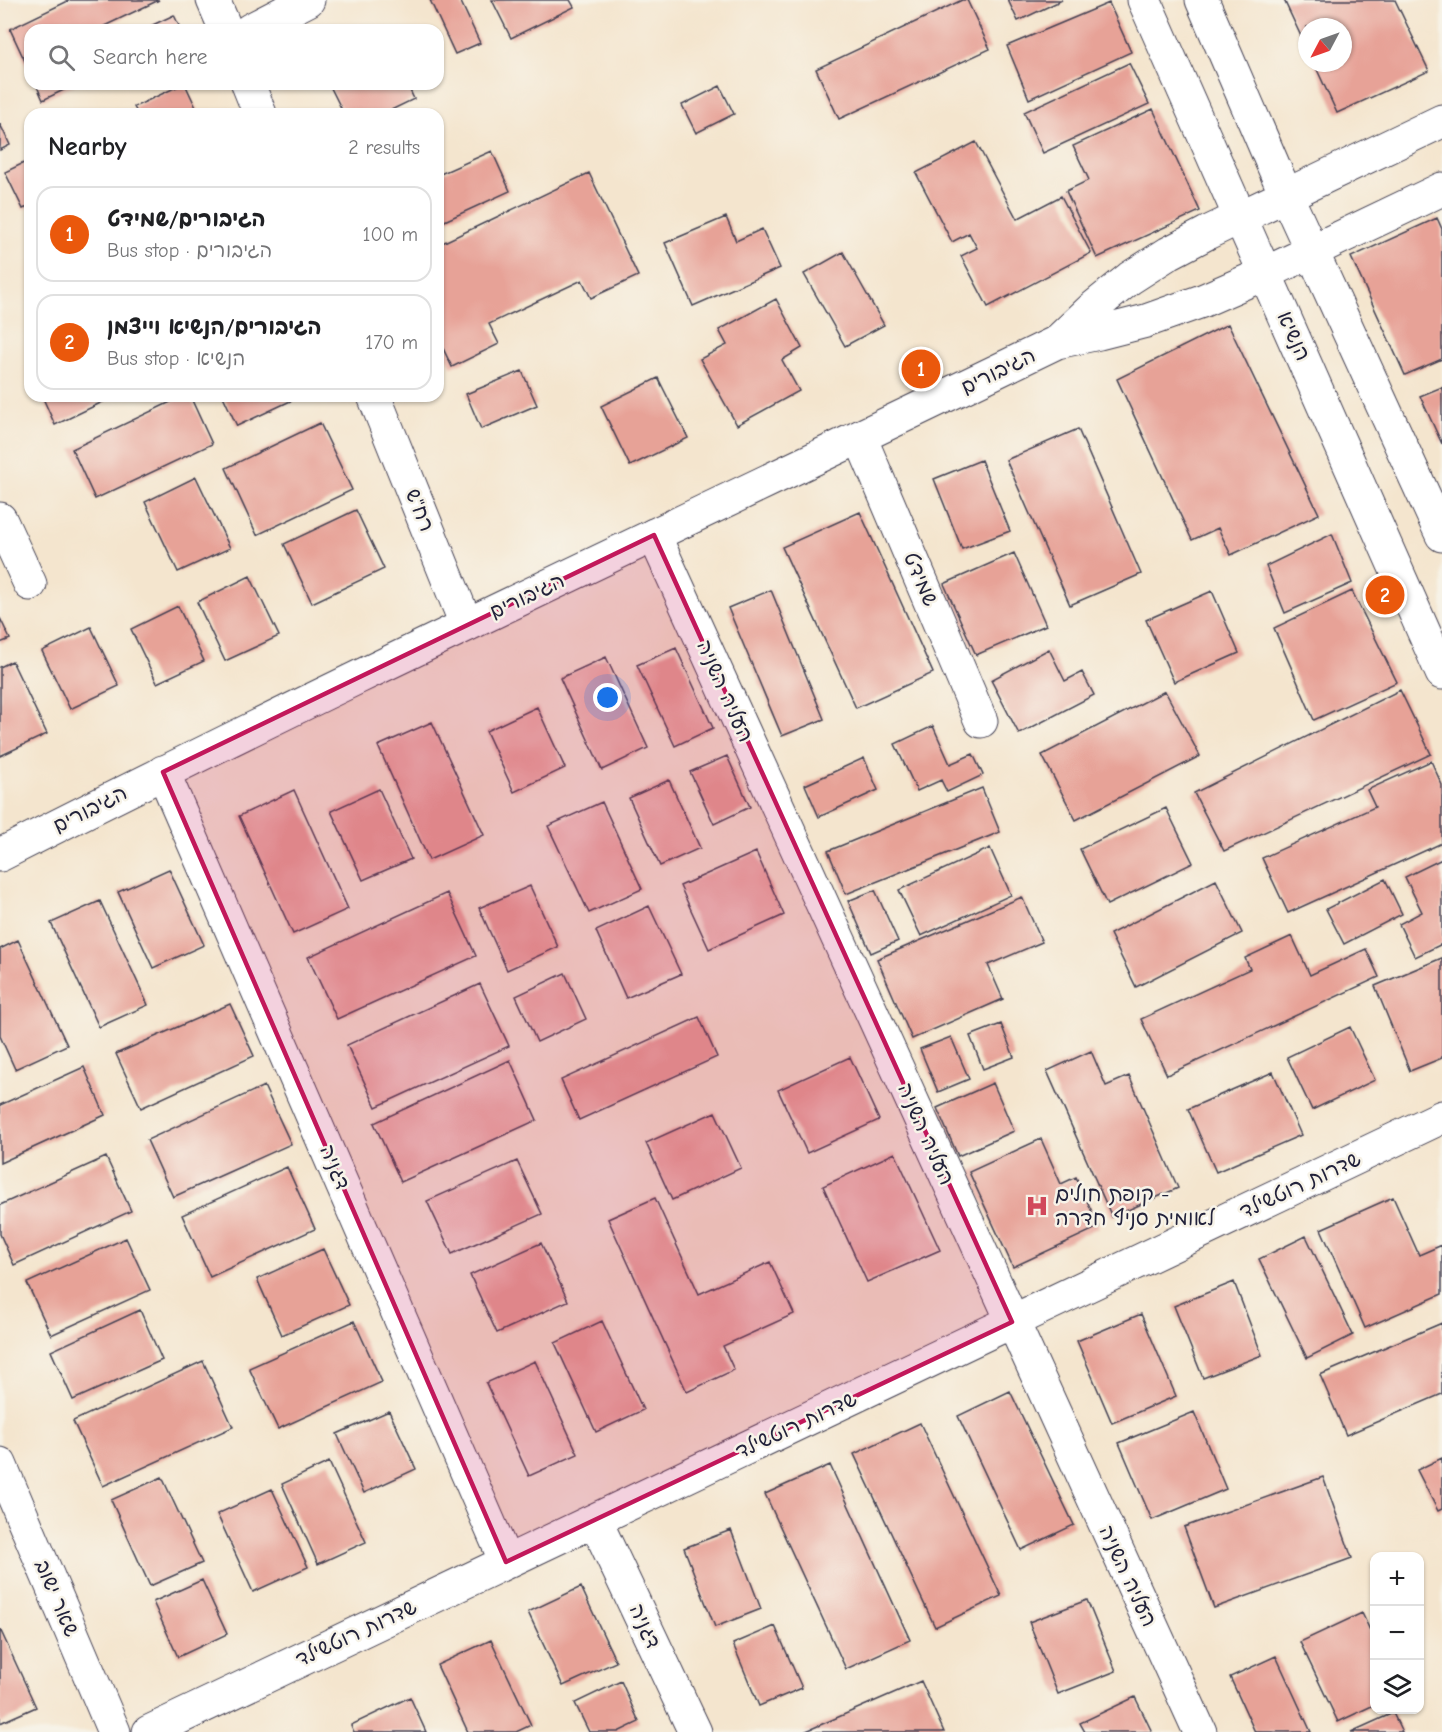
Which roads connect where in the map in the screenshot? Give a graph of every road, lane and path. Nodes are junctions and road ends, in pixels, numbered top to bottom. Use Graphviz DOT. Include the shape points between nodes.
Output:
graph roads {
  1 [pos="213,0"];
  2 [pos="308,0"];
  3 [pos="1144,0"];
  4 [pos="1202,0"];
  5 [pos="223,24"];
  6 [pos="262,24"];
  7 [pos="250,90"];
  8 [pos="258,108"];
  9 [pos="1442,121"];
  10 [pos="1442,189"];
  11 [pos="1286,195"];
  12 [pos="1240,217"];
  13 [pos="1311,251"];
  14 [pos="1266,273"];
  15 [pos="1056,342"];
  16 [pos="376,402"];
  17 [pos="861,437"];
  18 [pos="0,519"];
  19 [pos="654,535"];
  20 [pos="1442,535"];
  21 [pos="30,584"];
  22 [pos="466,624"];
  23 [pos="1442,673"];
  24 [pos="981,722"];
  25 [pos="163,772"];
  26 [pos="0,855"];
  27 [pos="1442,1117"];
  28 [pos="1012,1322"];
  29 [pos="0,1464"];
  30 [pos="596,1520"];
  31 [pos="506,1562"];
  32 [pos="114,1732"];
  33 [pos="149,1732"];
  34 [pos="695,1732"];
  35 [pos="1200,1732"];
  1 -- 5 [label="street"];
  2 -- 6 [label="street"];
  3 -- 12 [label="street, הנשיא"];
  4 -- 11 [label="street"];
  7 -- 8 [label="street"];
  9 -- 11 [label="street, הגיבורים"];
  10 -- 13 [label="street, הגיבורים"];
  11 -- 12 [label="street, הגיבורים"];
  11 -- 13 [label="street"];
  12 -- 14 [label="street, הנשיא"];
  12 -- 15 [label="street, הגיבורים" via="1130,278"];
  13 -- 14 [label="street, הגיבורים"];
  13 -- 20 [label="street"];
  14 -- 15 [label="street, הגיבורים" via="1146,321"];
  14 -- 23 [label="street, הנשיא"];
  15 -- 17 [label="street, הגיבורים"];
  16 -- 22 [label="street, רח\"ש"];
  17 -- 19 [label="street, הגיבורים"];
  17 -- 24 [label="street, שמידט"];
  18 -- 21 [label="street"];
  19 -- 22 [label="street, הגיבורים"];
  19 -- 28 [label="street, העליה השניה"];
  22 -- 25 [label="street, הגיבורים"];
  25 -- 26 [label="street, הגיבורים"];
  25 -- 31 [label="street, דגניה"];
  27 -- 28 [label="street, שדרות רוטשילד"];
  28 -- 30 [label="street, שדרות רוטשילד"];
  28 -- 35 [label="street, העליה השניה"];
  29 -- 32 [label="street, שאר ישוב"];
  30 -- 31 [label="street, שדרות רוטשילד"];
  30 -- 34 [label="street, דגניה"];
  31 -- 33 [label="street, שדרות רוטשילד"];
}
